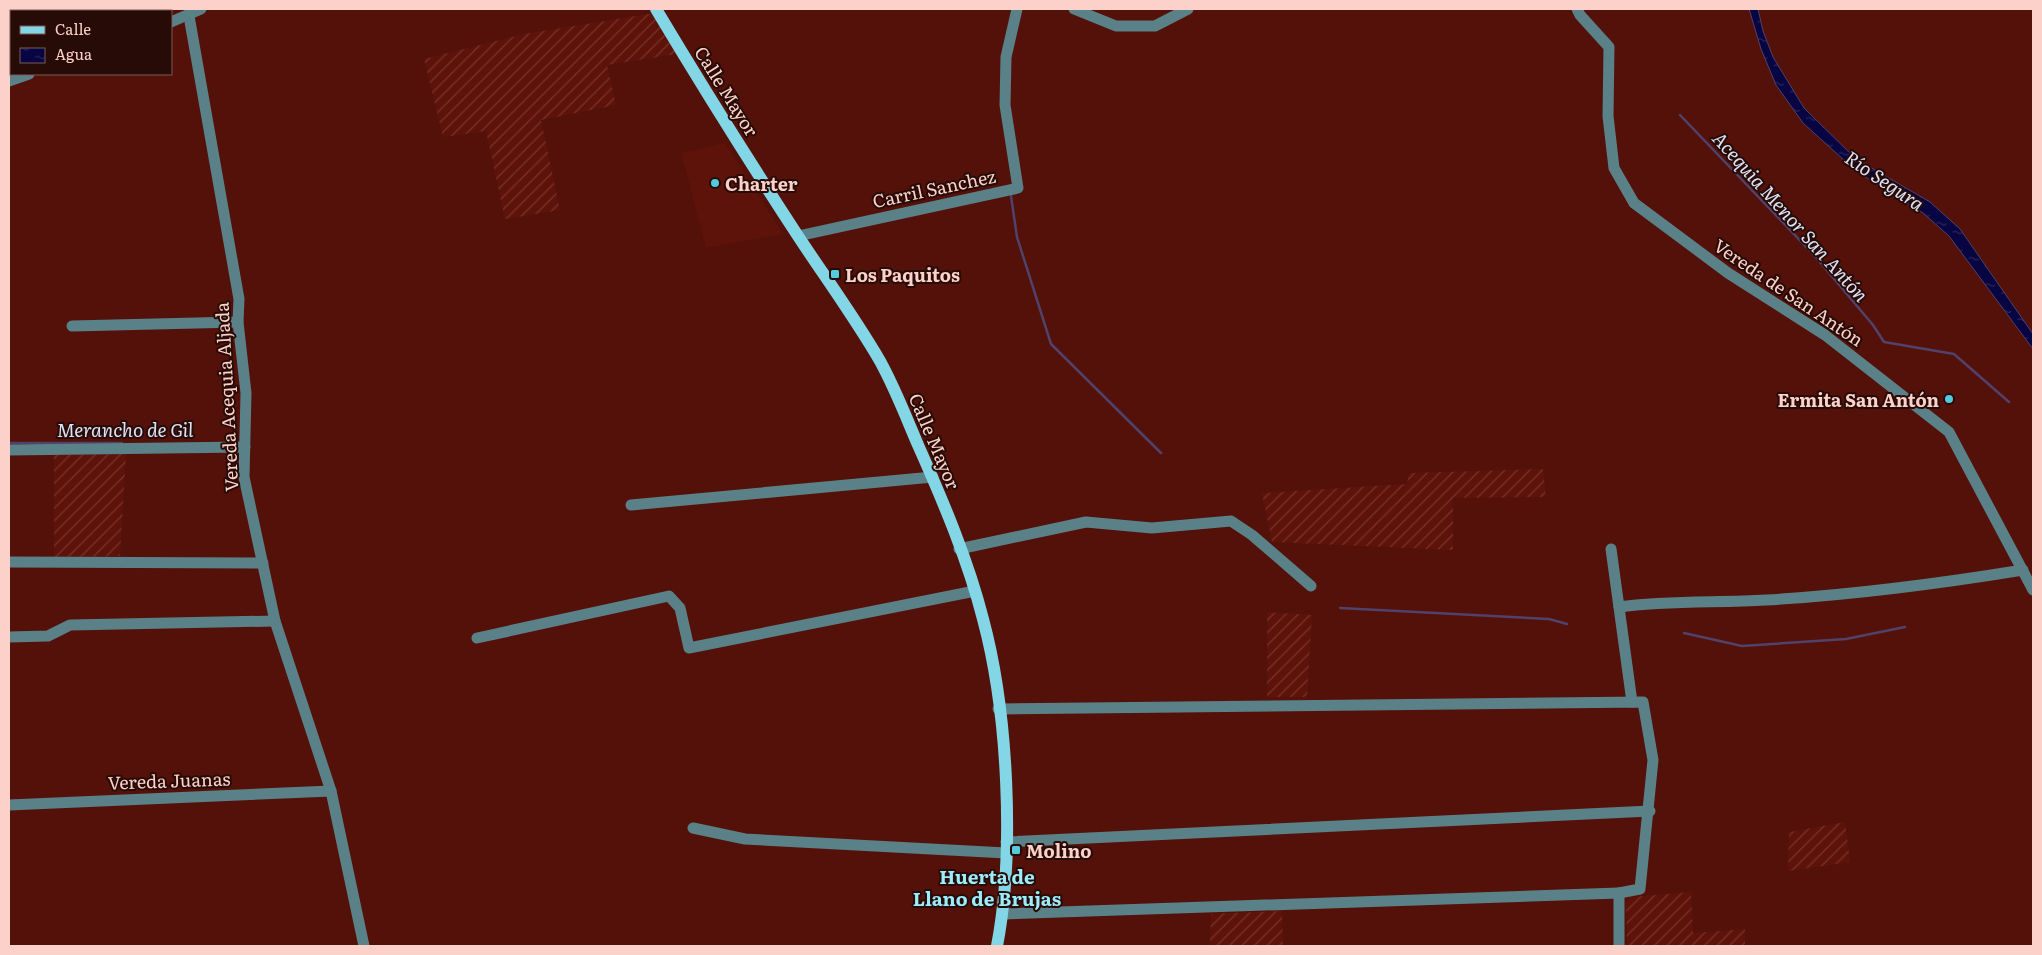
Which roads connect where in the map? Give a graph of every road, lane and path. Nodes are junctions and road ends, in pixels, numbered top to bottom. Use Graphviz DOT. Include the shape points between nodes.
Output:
graph roads {
  1 [pos="201,9"];
  2 [pos="656,9"];
  3 [pos="1016,9"];
  4 [pos="1074,9"];
  5 [pos="1188,9"];
  6 [pos="1577,9"];
  7 [pos="189,16"];
  8 [pos="172,22"];
  9 [pos="26,75"];
  10 [pos="9,81"];
  11 [pos="798,236"];
  12 [pos="238,322"];
  13 [pos="72,326"];
  14 [pos="245,447"];
  15 [pos="9,450"];
  16 [pos="932,477"];
  17 [pos="631,505"];
  18 [pos="960,549"];
  19 [pos="1611,549"];
  20 [pos="9,562"];
  21 [pos="263,563"];
  22 [pos="2023,570"];
  23 [pos="1311,586"];
  24 [pos="2033,590"];
  25 [pos="974,591"];
  26 [pos="1619,607"];
  27 [pos="276,621"];
  28 [pos="9,636"];
  29 [pos="477,638"];
  30 [pos="1632,702"];
  31 [pos="998,709"];
  32 [pos="331,791"];
  33 [pos="9,805"];
  34 [pos="1650,811"];
  35 [pos="693,828"];
  36 [pos="1006,848"];
  37 [pos="1619,892"];
  38 [pos="1003,914"];
  39 [pos="364,946"];
  40 [pos="997,946"];
  41 [pos="1619,946"];
  1 -- 7 [label="street"];
  2 -- 11 [label="main road, Calle Mayor"];
  3 -- 11 [label="street, Carril Sanchez" via="1006,56 1005,105 1018,188"];
  4 -- 5 [label="street" via="1116,26 1155,26"];
  6 -- 22 [label="street, Vereda de San Antón" via="1610,47 1608,116 1614,168 1634,203 1728,273 1825,335 1949,432"];
  7 -- 8 [label="street"];
  7 -- 12 [label="street, Vereda Acequia Aljada" via="239,299"];
  9 -- 10 [label="street"];
  11 -- 16 [label="main road, Calle Mayor" via="878,359"];
  12 -- 13 [label="street"];
  12 -- 14 [label="street, Vereda Acequia Aljada" via="246,393"];
  14 -- 15 [label="street"];
  14 -- 21 [label="street, Vereda Acequia Aljada" via="244,477"];
  16 -- 17 [label="street"];
  16 -- 18 [label="main road, Calle Mayor"];
  18 -- 23 [label="street" via="1086,522 1152,528 1231,521"];
  18 -- 25 [label="main road, Calle Mayor"];
  19 -- 26 [label="street"];
  20 -- 21 [label="street"];
  21 -- 27 [label="street, Vereda Acequia Aljada"];
  22 -- 24 [label="street, Vereda de San Antón"];
  22 -- 26 [label="street" via="1897,590"];
  25 -- 29 [label="street" via="689,648 680,608 669,596"];
  25 -- 31 [label="main road, Calle Mayor" via="987,636"];
  26 -- 30 [label="street"];
  27 -- 28 [label="street" via="70,625 48,636"];
  27 -- 32 [label="street, Vereda Acequia Aljada"];
  30 -- 31 [label="street"];
  30 -- 34 [label="street" via="1644,702 1653,760"];
  31 -- 36 [label="main road, Calle Mayor"];
  32 -- 33 [label="street, Vereda Juanas"];
  32 -- 39 [label="street, Vereda Acequia Aljada"];
  34 -- 36 [label="street"];
  34 -- 37 [label="street" via="1640,889"];
  35 -- 36 [label="street" via="745,840"];
  36 -- 38 [label="main road, Calle Mayor"];
  37 -- 38 [label="street"];
  37 -- 41 [label="street"];
  38 -- 40 [label="main road, Calle Mayor"];
}
